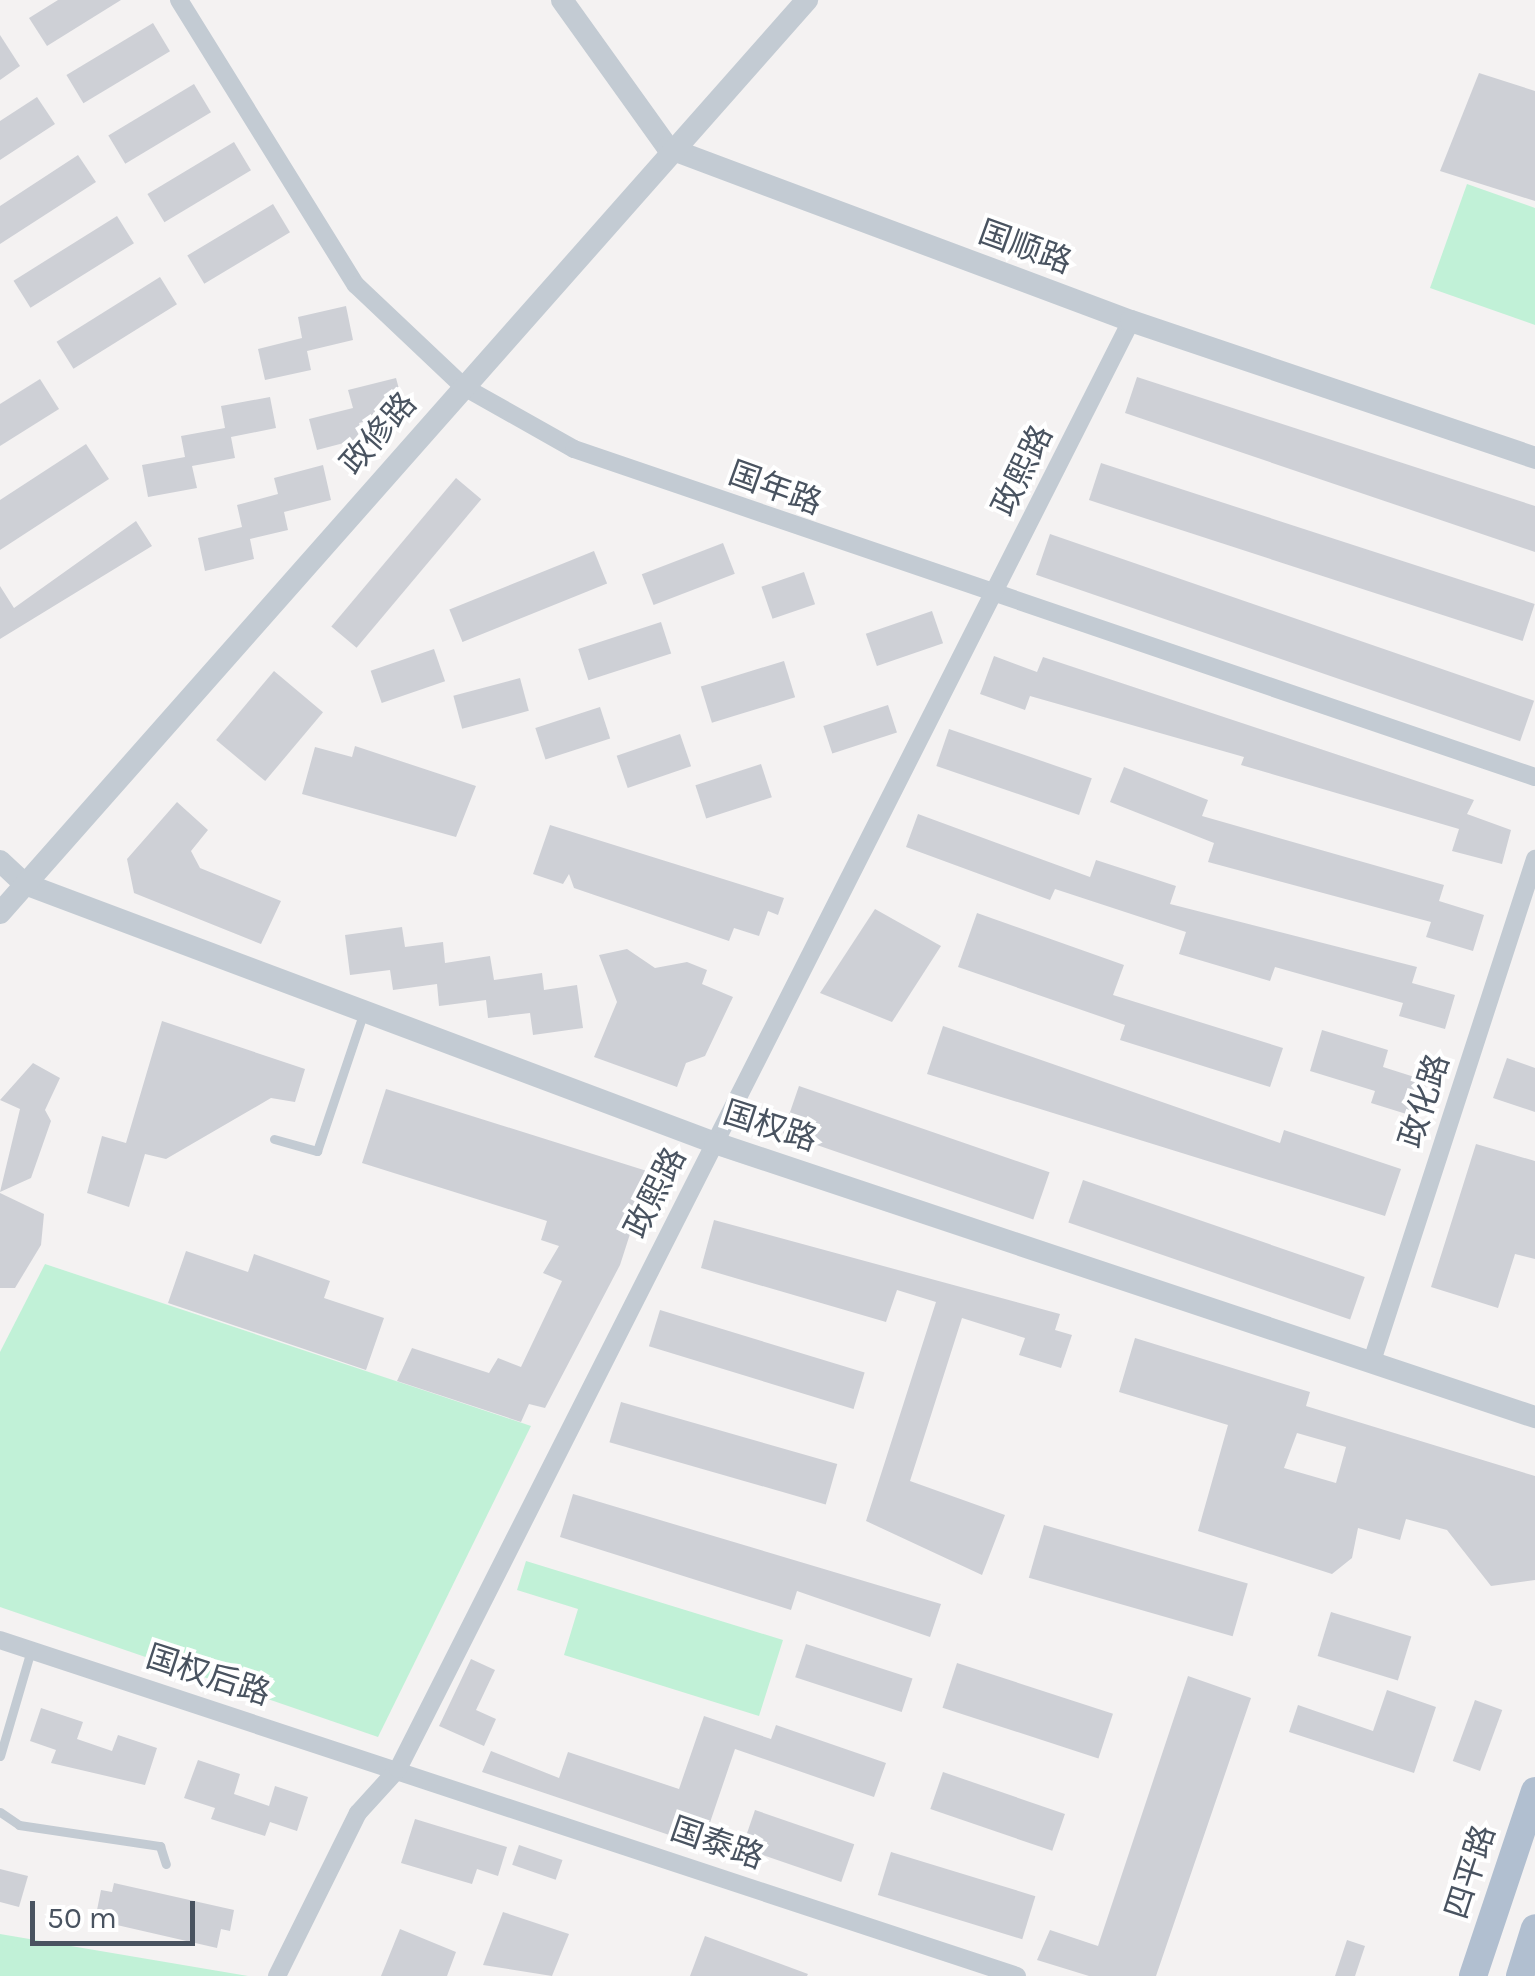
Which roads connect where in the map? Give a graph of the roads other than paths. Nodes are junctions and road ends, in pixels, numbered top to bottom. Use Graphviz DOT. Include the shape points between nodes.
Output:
graph roads {
  1 [pos="179,0"];
  2 [pos="562,0"];
  3 [pos="807,0"];
  4 [pos="668,148"];
  5 [pos="1130,321"];
  6 [pos="464,387"];
  7 [pos="1535,458"];
  8 [pos="994,599"];
  9 [pos="1535,777"];
  10 [pos="1535,859"];
  11 [pos="0,861"];
  12 [pos="24,884"];
  13 [pos="0,913"];
  14 [pos="364,1011"];
  15 [pos="274,1139"];
  16 [pos="715,1144"];
  17 [pos="1372,1360"];
  18 [pos="1535,1417"];
  19 [pos="0,1640"];
  20 [pos="31,1650"];
  21 [pos="0,1756"];
  22 [pos="398,1769"];
  23 [pos="1535,1790"];
  24 [pos="0,1812"];
  25 [pos="166,1864"];
  26 [pos="1535,1928"];
  27 [pos="277,1976"];
  28 [pos="1017,1976"];
  29 [pos="1473,1976"];
  30 [pos="1520,1976"];
  1 -- 6 [label="street, 国年路" via="356,285"];
  2 -- 4 [label="street"];
  3 -- 4 [label="street, 政修路"];
  4 -- 5 [label="street, 国顺路"];
  4 -- 6 [label="street, 政修路"];
  5 -- 7 [label="street, 国顺路"];
  5 -- 8 [label="street, 政熙路"];
  6 -- 8 [label="street, 国年路" via="574,449"];
  6 -- 12 [label="street, 政修路"];
  8 -- 9 [label="street, 国年路"];
  8 -- 16 [label="street, 政熙路"];
  10 -- 17 [label="street, 政化路"];
  11 -- 12 [label="street, 国权路"];
  12 -- 13 [label="street, 政修路"];
  12 -- 14 [label="street, 国权路"];
  14 -- 15 [label="lane" via="317,1151"];
  14 -- 16 [label="street, 国权路"];
  16 -- 17 [label="street, 国权路"];
  16 -- 22 [label="street, 政熙路"];
  17 -- 18 [label="street, 国权路"];
  19 -- 20 [label="street, 国权后路"];
  20 -- 21 [label="lane"];
  20 -- 22 [label="street, 国权后路"];
  22 -- 27 [label="street, 政熙路" via="358,1814"];
  22 -- 28 [label="street, 国泰路"];
  23 -- 29 [label="main road, 四平路"];
  24 -- 25 [label="lane" via="19,1825 160,1846"];
  26 -- 30 [label="main road"];
}
